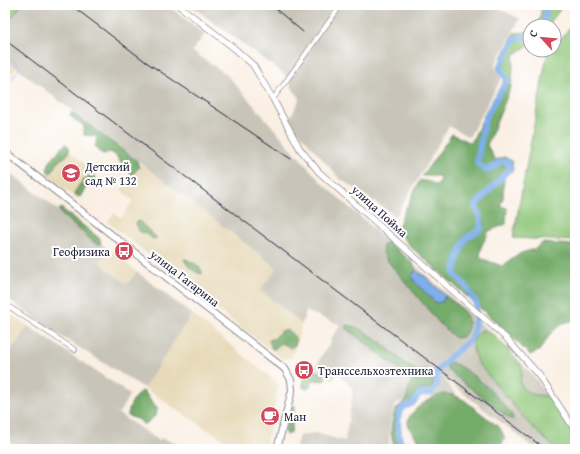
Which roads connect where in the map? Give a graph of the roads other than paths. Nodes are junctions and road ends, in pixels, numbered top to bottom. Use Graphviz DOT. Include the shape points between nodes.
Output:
graph roads {
  1 [pos="178,5"];
  2 [pos="341,5"];
  3 [pos="273,99"];
  4 [pos="5,152"];
  5 [pos="5,304"];
  6 [pos="75,350"];
  7 [pos="575,430"];
  8 [pos="277,449"];
  1 -- 3 [label="main road, улица Пойма" via="245,57 253,65"];
  2 -- 3 [label="street"];
  3 -- 7 [label="main road, улица Пойма" via="300,149 319,172 506,338 539,375"];
  4 -- 8 [label="main road, улица Гагарина" via="285,369 291,380 292,390"];
  5 -- 6 [label="street"];
}
